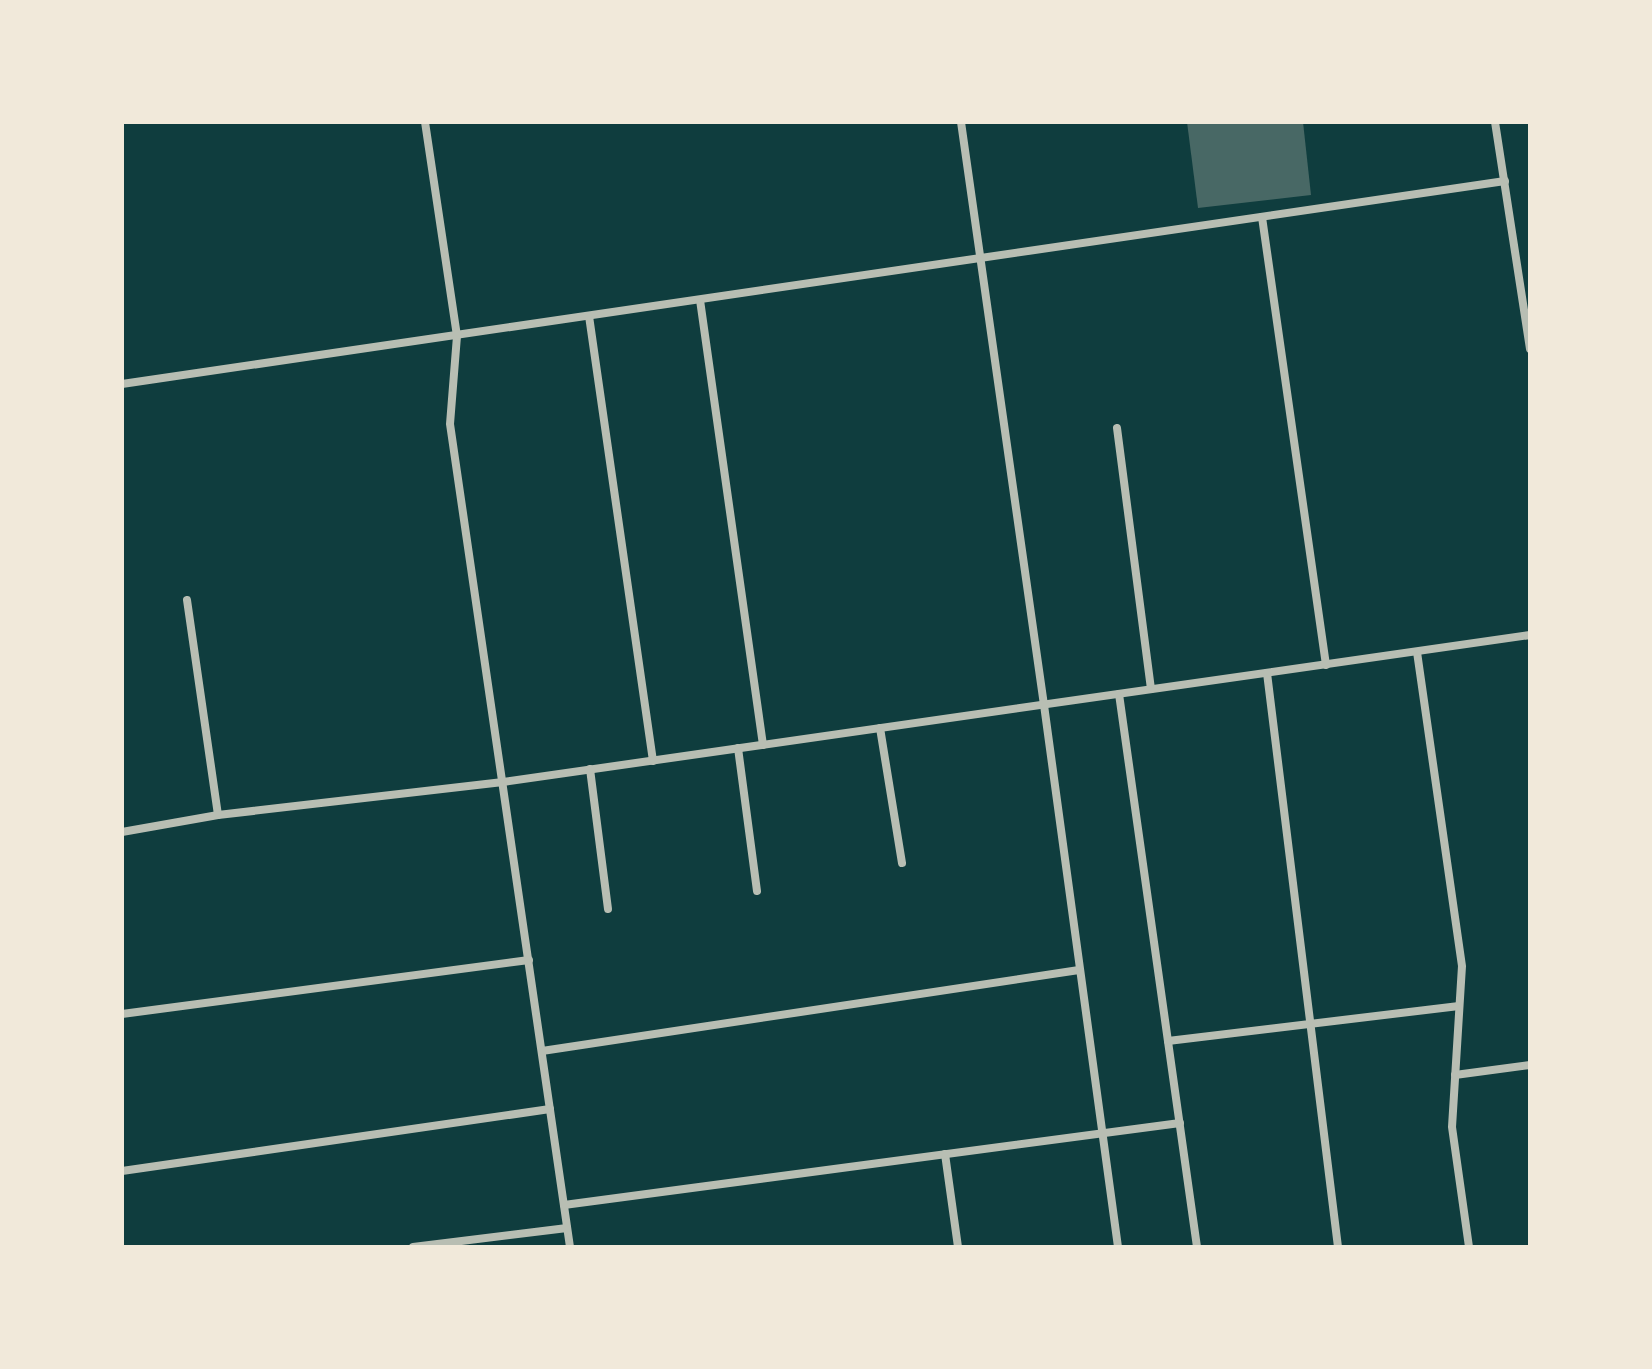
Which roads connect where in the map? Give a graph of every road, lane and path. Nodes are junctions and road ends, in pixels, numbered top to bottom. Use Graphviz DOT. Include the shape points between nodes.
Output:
graph roads {
  1 [pos="425,122"];
  2 [pos="961,122"];
  3 [pos="1495,122"];
  4 [pos="1505,181"];
  5 [pos="1262,217"];
  6 [pos="981,258"];
  7 [pos="700,300"];
  8 [pos="589,316"];
  9 [pos="457,336"];
  10 [pos="1530,349"];
  11 [pos="122,384"];
  12 [pos="1117,428"];
  13 [pos="187,600"];
  14 [pos="1530,635"];
  15 [pos="1417,652"];
  16 [pos="1326,665"];
  17 [pos="1267,673"];
  18 [pos="1151,689"];
  19 [pos="1119,694"];
  20 [pos="1044,705"];
  21 [pos="880,728"];
  22 [pos="763,745"];
  23 [pos="738,748"];
  24 [pos="653,761"];
  25 [pos="590,769"];
  26 [pos="503,782"];
  27 [pos="218,815"];
  28 [pos="122,832"];
  29 [pos="902,863"];
  30 [pos="757,891"];
  31 [pos="608,909"];
  32 [pos="529,960"];
  33 [pos="1079,970"];
  34 [pos="1459,1006"];
  35 [pos="122,1014"];
  36 [pos="1310,1023"];
  37 [pos="1168,1041"];
  38 [pos="542,1051"];
  39 [pos="1530,1065"];
  40 [pos="1455,1075"];
  41 [pos="550,1109"];
  42 [pos="1180,1123"];
  43 [pos="1102,1133"];
  44 [pos="945,1154"];
  45 [pos="122,1171"];
  46 [pos="564,1205"];
  47 [pos="567,1228"];
  48 [pos="413,1247"];
  49 [pos="570,1247"];
  50 [pos="958,1247"];
  51 [pos="1118,1247"];
  52 [pos="1197,1247"];
  53 [pos="1338,1247"];
  54 [pos="1469,1247"];
  1 -- 9 [label="street"];
  2 -- 6 [label="street"];
  3 -- 4 [label="street"];
  4 -- 5 [label="street"];
  4 -- 10 [label="street"];
  5 -- 6 [label="street"];
  5 -- 16 [label="street"];
  6 -- 7 [label="street"];
  6 -- 20 [label="street"];
  7 -- 8 [label="street"];
  7 -- 22 [label="street"];
  8 -- 9 [label="street"];
  8 -- 24 [label="street"];
  9 -- 11 [label="street"];
  9 -- 26 [label="street" via="450,424"];
  12 -- 18 [label="street"];
  13 -- 27 [label="street"];
  14 -- 15 [label="street"];
  15 -- 16 [label="street"];
  15 -- 34 [label="street" via="1462,966"];
  16 -- 17 [label="street"];
  17 -- 18 [label="street"];
  17 -- 36 [label="street"];
  18 -- 19 [label="street"];
  19 -- 20 [label="street"];
  19 -- 37 [label="street"];
  20 -- 21 [label="street"];
  20 -- 33 [label="street"];
  21 -- 22 [label="street"];
  21 -- 29 [label="street"];
  22 -- 23 [label="street"];
  23 -- 24 [label="street"];
  23 -- 30 [label="street"];
  24 -- 25 [label="street"];
  25 -- 26 [label="street"];
  25 -- 31 [label="street"];
  26 -- 27 [label="street"];
  26 -- 32 [label="street"];
  27 -- 28 [label="street"];
  32 -- 35 [label="street"];
  32 -- 38 [label="street"];
  33 -- 38 [label="street"];
  33 -- 43 [label="street"];
  34 -- 36 [label="street"];
  34 -- 40 [label="street"];
  36 -- 37 [label="street"];
  36 -- 53 [label="street"];
  37 -- 42 [label="street"];
  38 -- 41 [label="street"];
  39 -- 40 [label="street"];
  40 -- 54 [label="street" via="1452,1127"];
  41 -- 45 [label="street"];
  41 -- 46 [label="street"];
  42 -- 43 [label="street"];
  42 -- 52 [label="street"];
  43 -- 44 [label="street"];
  43 -- 51 [label="street"];
  44 -- 46 [label="street"];
  44 -- 50 [label="street"];
  46 -- 47 [label="street"];
  47 -- 48 [label="street"];
  47 -- 49 [label="street"];
}
